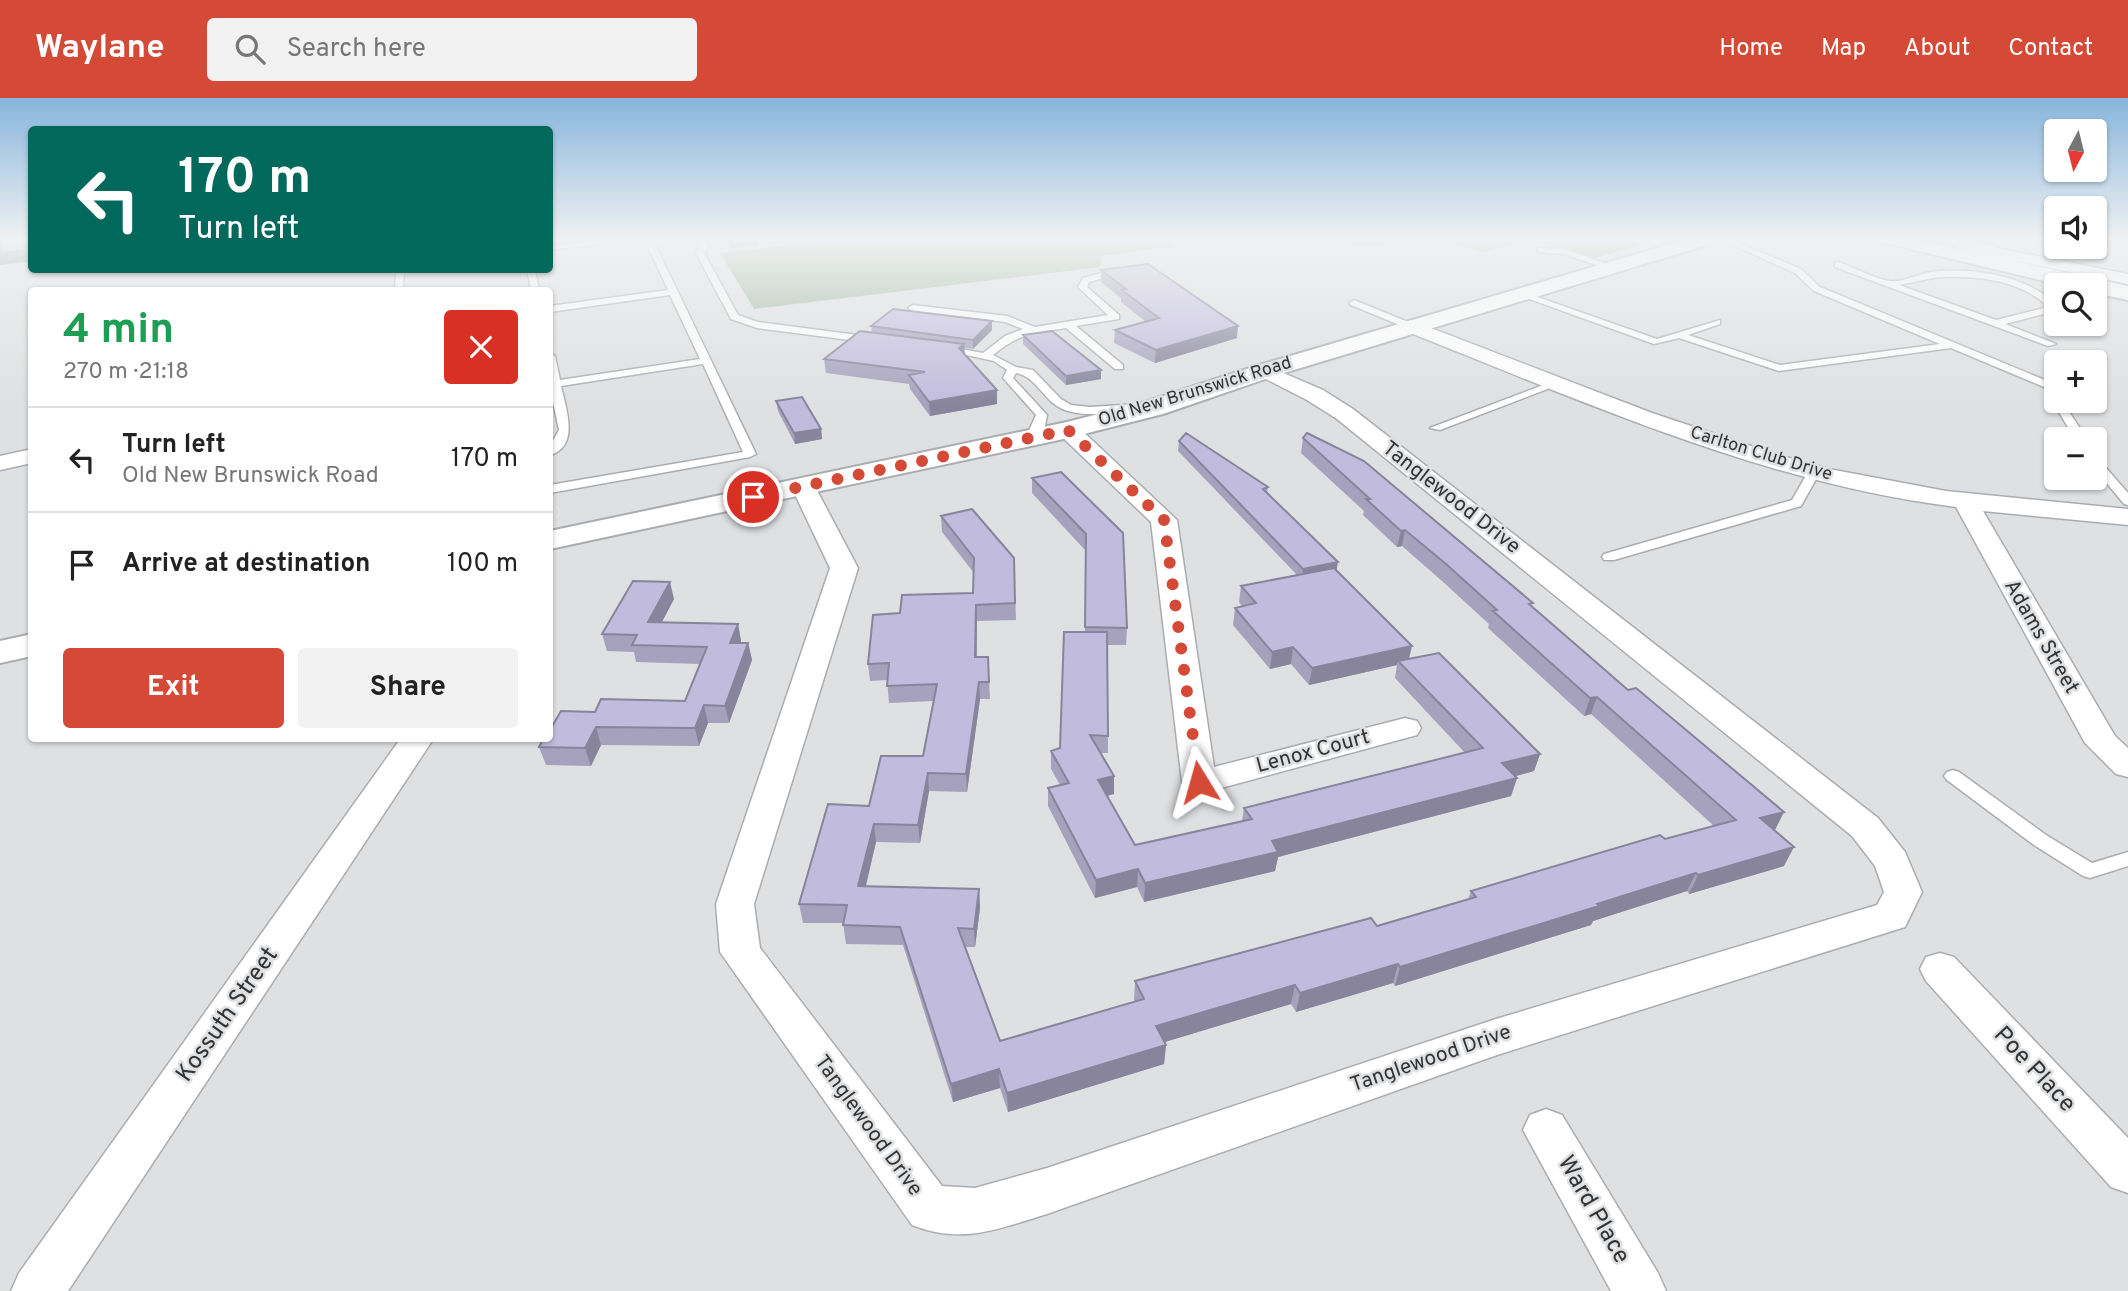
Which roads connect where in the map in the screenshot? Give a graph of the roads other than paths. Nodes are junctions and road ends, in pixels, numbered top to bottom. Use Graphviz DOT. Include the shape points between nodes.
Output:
graph roads {
  1 [pos="661,294"];
  2 [pos="674,294"];
  3 [pos="722,294"];
  4 [pos="1088,294"];
  5 [pos="1520,294"];
  6 [pos="1828,294"];
  7 [pos="1916,294"];
  8 [pos="2038,294"];
  9 [pos="1354,303"];
  10 [pos="553,309"];
  11 [pos="913,309"];
  12 [pos="1717,322"];
  13 [pos="1996,323"];
  14 [pos="1069,325"];
  15 [pos="1410,326"];
  16 [pos="1034,330"];
  17 [pos="1679,335"];
  18 [pos="887,341"];
  19 [pos="2051,344"];
  20 [pos="1952,345"];
  21 [pos="928,347"];
  22 [pos="986,356"];
  23 [pos="705,362"];
  24 [pos="1119,367"];
  25 [pos="1013,369"];
  26 [pos="1265,371"];
  27 [pos="1558,383"];
  28 [pos="2044,383"];
  29 [pos="553,385"];
  30 [pos="1169,402"];
  31 [pos="1436,428"];
  32 [pos="1068,430"];
  33 [pos="1032,437"];
  34 [pos="553,449"];
  35 [pos="28,457"];
  36 [pos="0,463"];
  37 [pos="1814,472"];
  38 [pos="2107,476"];
  39 [pos="803,486"];
  40 [pos="553,488"];
  41 [pos="1964,500"];
  42 [pos="2128,501"];
  43 [pos="2128,517"];
  44 [pos="553,539"];
  45 [pos="1609,557"];
  46 [pos="28,646"];
  47 [pos="0,652"];
  48 [pos="1405,728"];
  49 [pos="415,742"];
  50 [pos="2128,766"];
  51 [pos="1953,776"];
  52 [pos="2128,859"];
  53 [pos="1940,969"];
  54 [pos="1546,1130"];
  55 [pos="2128,1171"];
  56 [pos="37,1291"];
  57 [pos="1640,1291"];
  1 -- 10 [label="lane"];
  2 -- 23 [label="lane"];
  3 -- 18 [label="lane" via="734,317 757,325"];
  4 -- 14 [label="lane" via="1116,317"];
  5 -- 15 [label="main road, Old New Brunswick Road"];
  5 -- 17 [label="lane" via="1657,342"];
  6 -- 20 [label="lane"];
  7 -- 13 [label="lane"];
  8 -- 13 [label="lane" via="2051,304 2048,310"];
  9 -- 15 [label="lane"];
  11 -- 16 [label="lane" via="1007,319"];
  12 -- 17 [label="lane"];
  13 -- 19 [label="lane"];
  14 -- 16 [label="lane"];
  14 -- 24 [label="lane"];
  15 -- 26 [label="main road, Old New Brunswick Road"];
  15 -- 27 [label="street, Carlton Club Drive"];
  16 -- 22 [label="lane" via="1008,338"];
  17 -- 20 [label="lane" via="1779,369"];
  20 -- 28 [label="lane"];
  21 -- 22 [label="lane"];
  22 -- 25 [label="lane"];
  23 -- 29 [label="lane"];
  23 -- 40 [label="lane" via="750,454"];
  25 -- 30 [label="lane" via="1029,372 1069,408 1115,410"];
  25 -- 33 [label="lane" via="1008,378 1042,415"];
  26 -- 30 [label="main road, Old New Brunswick Road"];
  26 -- 39 [label="street, Tanglewood Drive" via="1345,414 1865,827 1892,862 1903,892 1891,916 1496,1037 1023,1198 975,1212 929,1208 740,951 735,904 844,568"];
  27 -- 31 [label="lane"];
  27 -- 37 [label="street, Carlton Club Drive" via="1713,442"];
  29 -- 34 [label="lane" via="565,430"];
  30 -- 32 [label="main road, Old New Brunswick Road"];
  32 -- 33 [label="main road, Old New Brunswick Road"];
  32 -- 48 [label="street, Lenox Court" via="1164,520 1199,782"];
  33 -- 39 [label="main road, Old New Brunswick Road"];
  35 -- 36 [label="street"];
  37 -- 41 [label="street, Carlton Club Drive"];
  37 -- 45 [label="lane" via="1797,503"];
  38 -- 42 [label="lane"];
  39 -- 44 [label="main road, Old New Brunswick Road"];
  41 -- 43 [label="street, Carlton Club Drive"];
  41 -- 50 [label="street, Adams Street" via="2102,743"];
  46 -- 47 [label="main road"];
  49 -- 56 [label="street, Kossuth Street"];
  51 -- 52 [label="lane" via="2090,871"];
  53 -- 55 [label="street, Poe Place"];
  54 -- 57 [label="street, Ward Place"];
}
